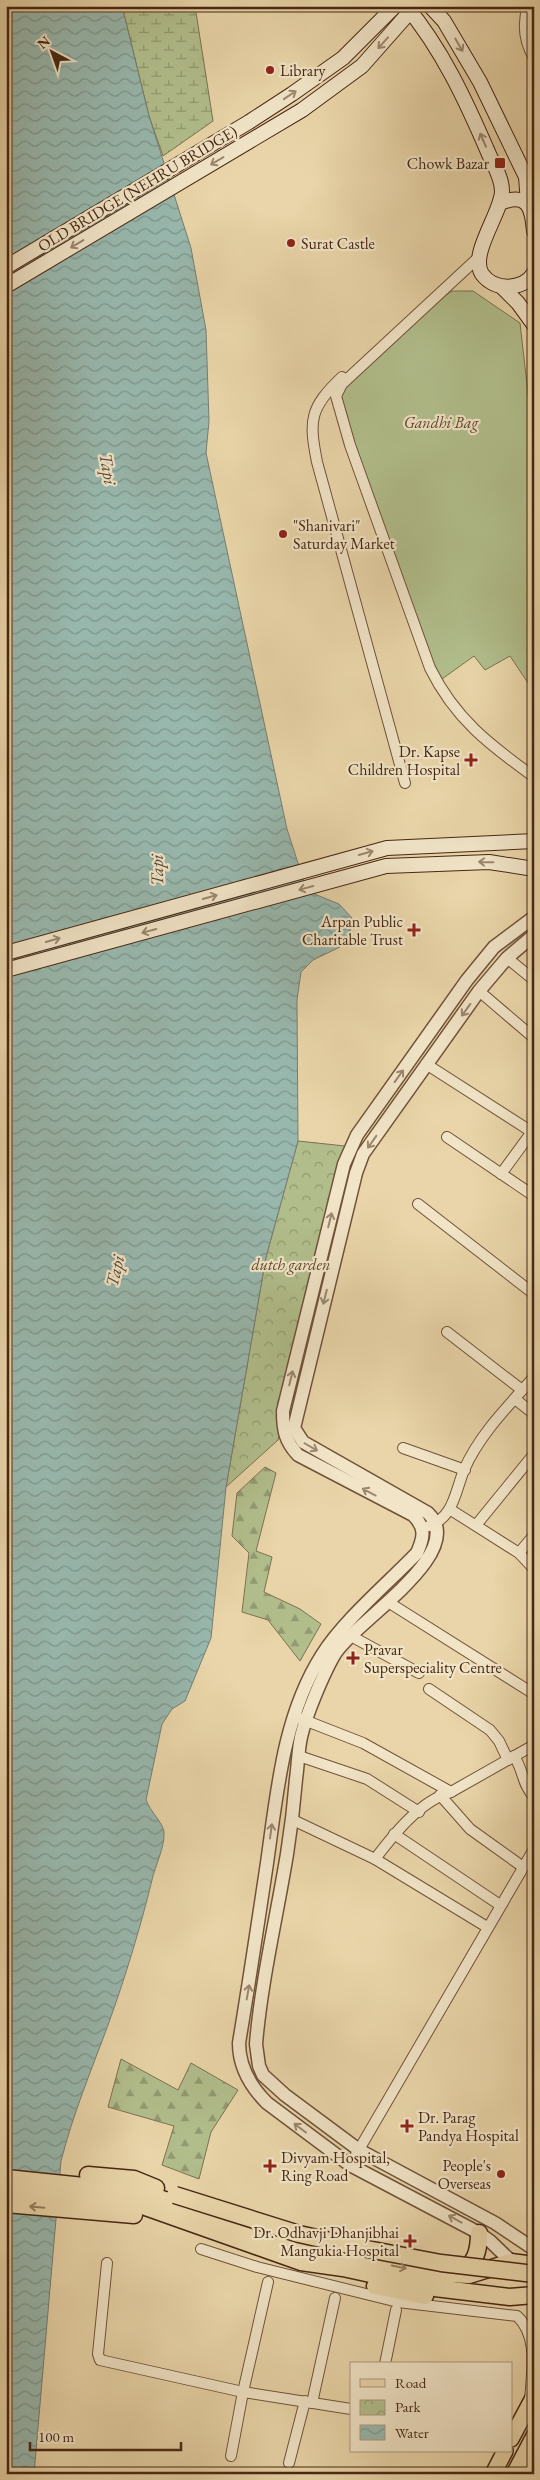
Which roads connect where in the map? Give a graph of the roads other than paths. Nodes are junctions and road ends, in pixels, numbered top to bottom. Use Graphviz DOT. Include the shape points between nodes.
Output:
graph roads {
  1 [pos="395,6"];
  2 [pos="430,6"];
  3 [pos="528,6"];
  4 [pos="411,8"];
  5 [pos="534,58"];
  6 [pos="500,203"];
  7 [pos="528,203"];
  8 [pos="533,220"];
  9 [pos="534,231"];
  10 [pos="482,250"];
  11 [pos="6,267"];
  12 [pos="534,273"];
  13 [pos="6,286"];
  14 [pos="502,287"];
  15 [pos="534,325"];
  16 [pos="534,777"];
  17 [pos="405,783"];
  18 [pos="534,841"];
  19 [pos="534,869"];
  20 [pos="534,917"];
  21 [pos="533,938"];
  22 [pos="6,953"];
  23 [pos="507,958"];
  24 [pos="6,970"];
  25 [pos="534,980"];
  26 [pos="479,991"];
  27 [pos="534,1038"];
  28 [pos="426,1064"];
  29 [pos="533,1130"];
  30 [pos="447,1137"];
  31 [pos="501,1174"];
  32 [pos="534,1196"];
  33 [pos="418,1204"];
  34 [pos="534,1294"];
  35 [pos="447,1332"];
  36 [pos="534,1377"];
  37 [pos="522,1390"];
  38 [pos="515,1399"];
  39 [pos="534,1414"];
  40 [pos="403,1448"];
  41 [pos="534,1454"];
  42 [pos="464,1470"];
  43 [pos="451,1510"];
  44 [pos="437,1523"];
  45 [pos="477,1524"];
  46 [pos="423,1528"];
  47 [pos="534,1534"];
  48 [pos="519,1553"];
  49 [pos="534,1569"];
  50 [pos="388,1602"];
  51 [pos="349,1635"];
  52 [pos="419,1673"];
  53 [pos="429,1689"];
  54 [pos="534,1694"];
  55 [pos="294,1717"];
  56 [pos="306,1721"];
  57 [pos="534,1745"];
  58 [pos="299,1756"];
  59 [pos="511,1758"];
  60 [pos="451,1792"];
  61 [pos="440,1795"];
  62 [pos="534,1797"];
  63 [pos="419,1812"];
  64 [pos="293,1820"];
  65 [pos="394,1834"];
  66 [pos="534,1849"];
  67 [pos="375,1859"];
  68 [pos="523,1867"];
  69 [pos="500,1905"];
  70 [pos="487,1927"];
  71 [pos="359,2150"];
  72 [pos="350,2165"];
  73 [pos="6,2168"];
  74 [pos="6,2178"];
  75 [pos="6,2192"];
  76 [pos="130,2197"];
  77 [pos="6,2204"];
  78 [pos="479,2233"];
  79 [pos="201,2249"];
  80 [pos="534,2249"];
  81 [pos="510,2262"];
  82 [pos="107,2263"];
  83 [pos="534,2265"];
  84 [pos="534,2274"];
  85 [pos="448,2276"];
  86 [pos="268,2282"];
  87 [pos="534,2282"];
  88 [pos="534,2295"];
  89 [pos="335,2298"];
  90 [pos="534,2305"];
  91 [pos="396,2310"];
  92 [pos="384,2362"];
  93 [pos="243,2392"];
  94 [pos="532,2400"];
  95 [pos="308,2402"];
  96 [pos="350,2409"];
  97 [pos="534,2436"];
  98 [pos="512,2438"];
  99 [pos="504,2452"];
  100 [pos="231,2456"];
  101 [pos="289,2462"];
  102 [pos="528,2463"];
  103 [pos="493,2474"];
  104 [pos="514,2474"];
  11 -- 1 [label="main road, OLD BRIDGE (NEHRU BRIDGE), one-way" via="249,122 343,58"];
  2 -- 7 [label="main road, one-way" via="444,21 480,82 526,177"];
  3 -- 5 [label="street" via="524,20 525,41"];
  6 -- 4 [label="main road, one-way" via="501,182 462,91"];
  4 -- 13 [label="main road, OLD BRIDGE (NEHRU BRIDGE), one-way" via="362,66 302,110"];
  6 -- 7 [label="main road" via="517,198"];
  6 -- 10 [label="main road"];
  7 -- 8 [label="main road"];
  8 -- 9 [label="main road"];
  10 -- 14 [label="main road" via="479,266 482,273"];
  10 -- 16 [label="street" via="342,384 336,396 350,445 441,691 484,741"];
  10 -- 17 [label="street" via="335,383 318,406 310,430"];
  12 -- 14 [label="main road" via="524,284"];
  14 -- 15 [label="main road"];
  22 -- 18 [label="main road, one-way" via="387,848"];
  19 -- 24 [label="main road, one-way" via="489,862 386,866"];
  46 -- 20 [label="street, one-way" via="413,1515 298,1455 288,1444 283,1429 283,1411 351,1144 467,980 494,947"];
  21 -- 23 [label="street"];
  23 -- 25 [label="street"];
  23 -- 26 [label="street"];
  26 -- 27 [label="street"];
  26 -- 28 [label="street, one-way"];
  28 -- 29 [label="street"];
  28 -- 44 [label="street, one-way" via="360,1162 294,1428 303,1442 428,1513"];
  29 -- 31 [label="street"];
  30 -- 31 [label="street"];
  31 -- 32 [label="street"];
  33 -- 34 [label="street"];
  35 -- 37 [label="street"];
  36 -- 37 [label="street"];
  37 -- 38 [label="street"];
  38 -- 39 [label="street"];
  38 -- 42 [label="street" via="482,1439"];
  40 -- 42 [label="street"];
  41 -- 45 [label="street"];
  42 -- 43 [label="street"];
  43 -- 44 [label="street"];
  43 -- 45 [label="street"];
  44 -- 46 [label="street"];
  44 -- 50 [label="street" via="436,1542 425,1563"];
  45 -- 48 [label="street"];
  46 -- 55 [label="street" via="424,1538 418,1553 344,1626 322,1654 304,1686"];
  47 -- 48 [label="street"];
  48 -- 49 [label="street"];
  50 -- 51 [label="street"];
  50 -- 54 [label="street"];
  51 -- 52 [label="street"];
  51 -- 56 [label="street" via="332,1658"];
  53 -- 59 [label="street" via="490,1730"];
  55 -- 56 [label="street"];
  72 -- 55 [label="street, one-way" via="255,2092 239,2058 278,1785"];
  56 -- 58 [label="street"];
  56 -- 60 [label="street" via="363,1743"];
  57 -- 59 [label="street"];
  58 -- 63 [label="street" via="368,1779"];
  58 -- 64 [label="street"];
  59 -- 60 [label="street"];
  59 -- 62 [label="street" via="520,1766 524,1785"];
  60 -- 61 [label="street"];
  61 -- 63 [label="street"];
  61 -- 68 [label="street" via="470,1829"];
  63 -- 65 [label="street"];
  64 -- 67 [label="street"];
  64 -- 71 [label="street" via="256,2035 256,2055 270,2083"];
  65 -- 67 [label="street"];
  65 -- 69 [label="street"];
  66 -- 68 [label="street"];
  67 -- 70 [label="street"];
  68 -- 69 [label="street"];
  69 -- 70 [label="street"];
  70 -- 71 [label="street"];
  71 -- 72 [label="street"];
  71 -- 80 [label="street" via="495,2223"];
  78 -- 72 [label="street, one-way"];
  73 -- 84 [label="highway, bridge" via="134,2179 300,2234 442,2263"];
  74 -- 76 [label="highway"];
  75 -- 76 [label="highway"];
  76 -- 85 [label="highway, one-way" via="151,2195 290,2244"];
  76 -- 88 [label="highway" via="154,2210 301,2262 435,2288 510,2297"];
  90 -- 77 [label="highway, one-way" via="455,2300 323,2275 138,2215"];
  78 -- 81 [label="street"];
  78 -- 85 [label="highway" via="479,2252 474,2260 460,2273"];
  79 -- 94 [label="street" via="257,2267 398,2302 517,2316 524,2322 533,2349"];
  81 -- 83 [label="highway"];
  81 -- 85 [label="highway" via="469,2275"];
  81 -- 87 [label="street"];
  82 -- 93 [label="street" via="100,2360"];
  86 -- 93 [label="street"];
  89 -- 95 [label="street"];
  91 -- 92 [label="street"];
  93 -- 95 [label="street"];
  93 -- 100 [label="street"];
  94 -- 98 [label="main road"];
  95 -- 96 [label="street"];
  95 -- 101 [label="street"];
  97 -- 102 [label="main road"];
  99 -- 103 [label="main road"];
  102 -- 104 [label="main road"];
}
